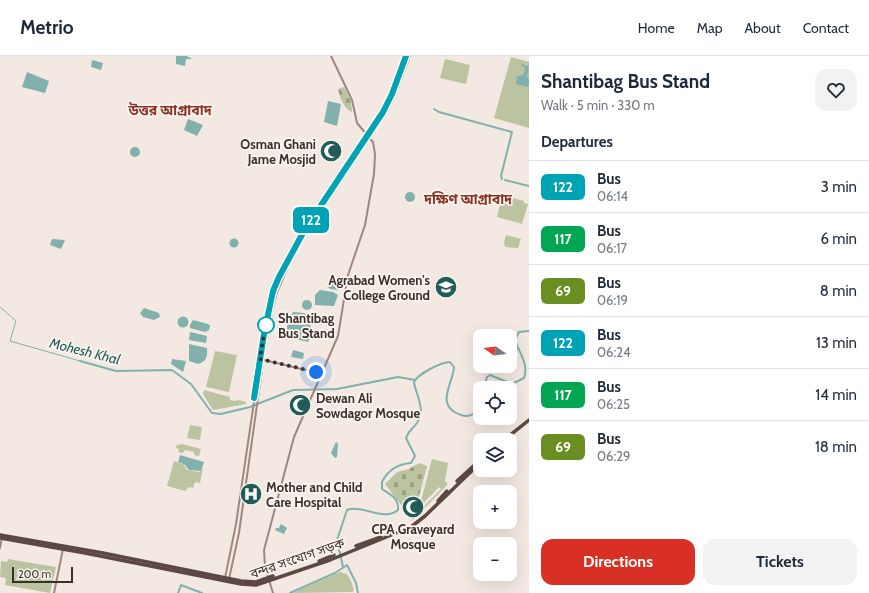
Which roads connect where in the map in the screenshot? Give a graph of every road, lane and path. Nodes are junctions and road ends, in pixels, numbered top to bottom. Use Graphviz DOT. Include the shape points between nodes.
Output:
graph roads {
  1 [pos="331,56"];
  2 [pos="406,56"];
  3 [pos="410,56"];
  4 [pos="369,138"];
  5 [pos="260,359"];
  6 [pos="263,359"];
  7 [pos="322,374"];
  8 [pos="529,421"];
  9 [pos="513,433"];
  10 [pos="515,433"];
  11 [pos="473,469"];
  12 [pos="1,537"];
  13 [pos="0,548"];
  14 [pos="63,549"];
  15 [pos="268,579"];
  16 [pos="227,580"];
  17 [pos="54,593"];
  18 [pos="273,593"];
  1 -- 4 [label="main road" via="352,100 357,123"];
  2 -- 4 [label="main road" via="392,94"];
  3 -- 4 [label="main road" via="395,96"];
  4 -- 5 [label="main road" via="304,231 285,264 273,291"];
  4 -- 6 [label="main road" via="305,236 286,270 274,304"];
  4 -- 7 [label="main road" via="374,145 376,160 367,215 348,275 338,336"];
  5 -- 6 [label="main road"];
  5 -- 16 [label="main road"];
  6 -- 7 [label="main road"];
  6 -- 16 [label="main road" via="239,533"];
  7 -- 15 [label="main road" via="310,396 294,437 265,545 264,560"];
  8 -- 9 [label="highway"];
  8 -- 10 [label="highway"];
  11 -- 15 [label="highway, বন্দর সংযোগ সড়ক" via="416,524"];
  12 -- 13 [label="main road"];
  12 -- 14 [label="highway, বন্দর সংযোগ সড়ক"];
  12 -- 16 [label="highway, বন্দর সংযোগ সড়ক" via="103,553"];
  14 -- 16 [label="highway, বন্দর সংযোগ সড়ক"];
  14 -- 17 [label="main road"];
  15 -- 16 [label="highway, বন্দর সংযোগ সড়ক" via="251,586"];
  15 -- 18 [label="main road"];
}
